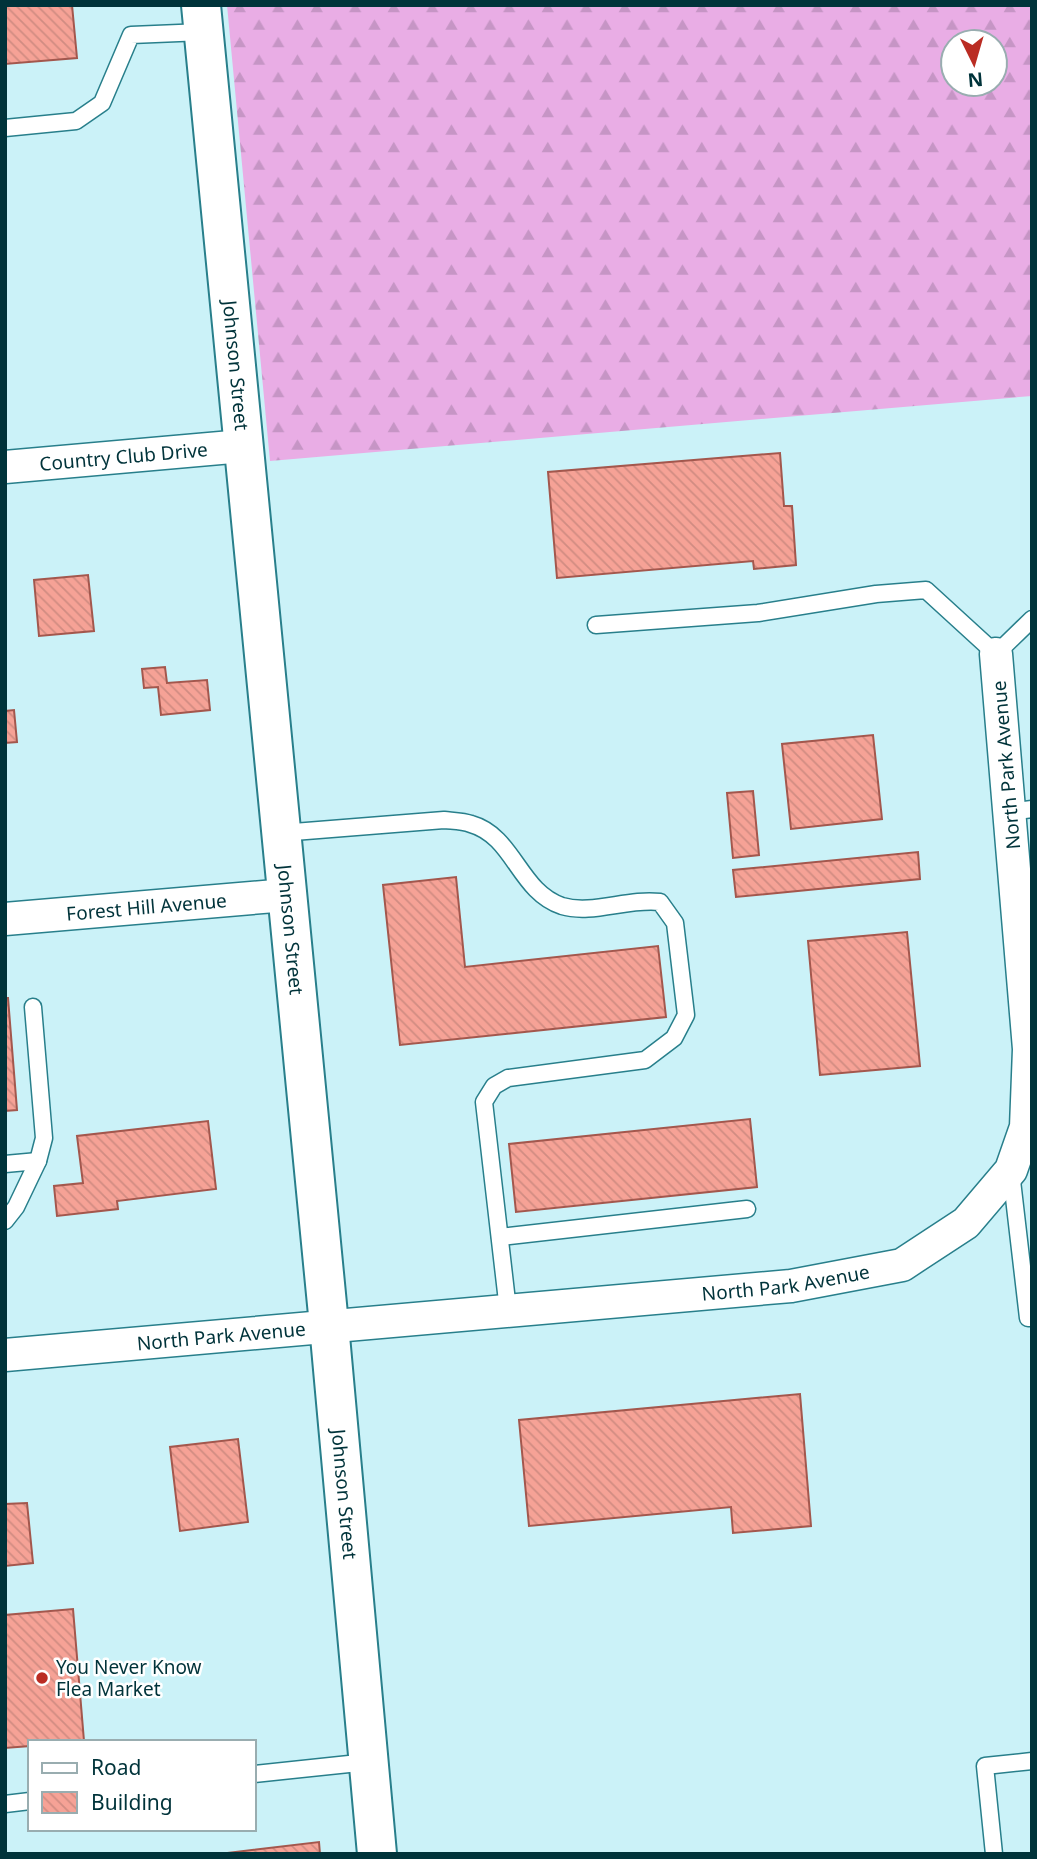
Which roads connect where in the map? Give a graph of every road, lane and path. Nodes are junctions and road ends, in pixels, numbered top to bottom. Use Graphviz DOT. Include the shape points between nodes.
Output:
graph roads {
  1 [pos="202,19"];
  2 [pos="5,128"];
  3 [pos="243,446"];
  4 [pos="5,467"];
  5 [pos="1032,619"];
  6 [pos="596,625"];
  7 [pos="996,654"];
  8 [pos="1021,811"];
  9 [pos="281,833"];
  10 [pos="287,895"];
  11 [pos="5,919"];
  12 [pos="33,1007"];
  13 [pos="38,1161"];
  14 [pos="5,1164"];
  15 [pos="1011,1170"];
  16 [pos="747,1209"];
  17 [pos="5,1221"];
  18 [pos="500,1237"];
  19 [pos="508,1310"];
  20 [pos="1032,1318"];
  21 [pos="329,1325"];
  22 [pos="5,1355"];
  23 [pos="1032,1761"];
  24 [pos="368,1762"];
  25 [pos="256,1774"];
  26 [pos="28,1801"];
  27 [pos="5,1804"];
  28 [pos="376,1854"];
  29 [pos="994,1854"];
  1 -- 2 [label="lane" via="131,35 102,103 76,121"];
  1 -- 3 [label="street, Johnson Street"];
  3 -- 4 [label="street, Country Club Drive"];
  3 -- 9 [label="street, Johnson Street"];
  5 -- 7 [label="lane"];
  6 -- 7 [label="lane" via="758,613 926,590"];
  7 -- 8 [label="street, North Park Avenue"];
  8 -- 15 [label="street, North Park Avenue" via="1029,1049 1026,1126"];
  9 -- 10 [label="street, Johnson Street"];
  9 -- 18 [label="lane" via="444,820 471,823 499,840 535,890 562,906 646,900 660,902 672,915 686,1015 674,1038 645,1060 508,1078 494,1086 484,1102"];
  10 -- 11 [label="street, Forest Hill Avenue"];
  10 -- 21 [label="street, Johnson Street"];
  12 -- 13 [label="lane" via="44,1138"];
  13 -- 14 [label="lane"];
  13 -- 17 [label="lane"];
  15 -- 19 [label="street, North Park Avenue" via="966,1223 902,1265 791,1286"];
  15 -- 20 [label="lane" via="1028,1318"];
  16 -- 18 [label="lane"];
  18 -- 19 [label="lane"];
  19 -- 21 [label="street, North Park Avenue"];
  21 -- 22 [label="street, North Park Avenue"];
  21 -- 24 [label="street, Johnson Street"];
  23 -- 29 [label="lane" via="985,1766"];
  24 -- 25 [label="lane"];
  24 -- 28 [label="street, Johnson Street"];
  26 -- 27 [label="lane"];
}
